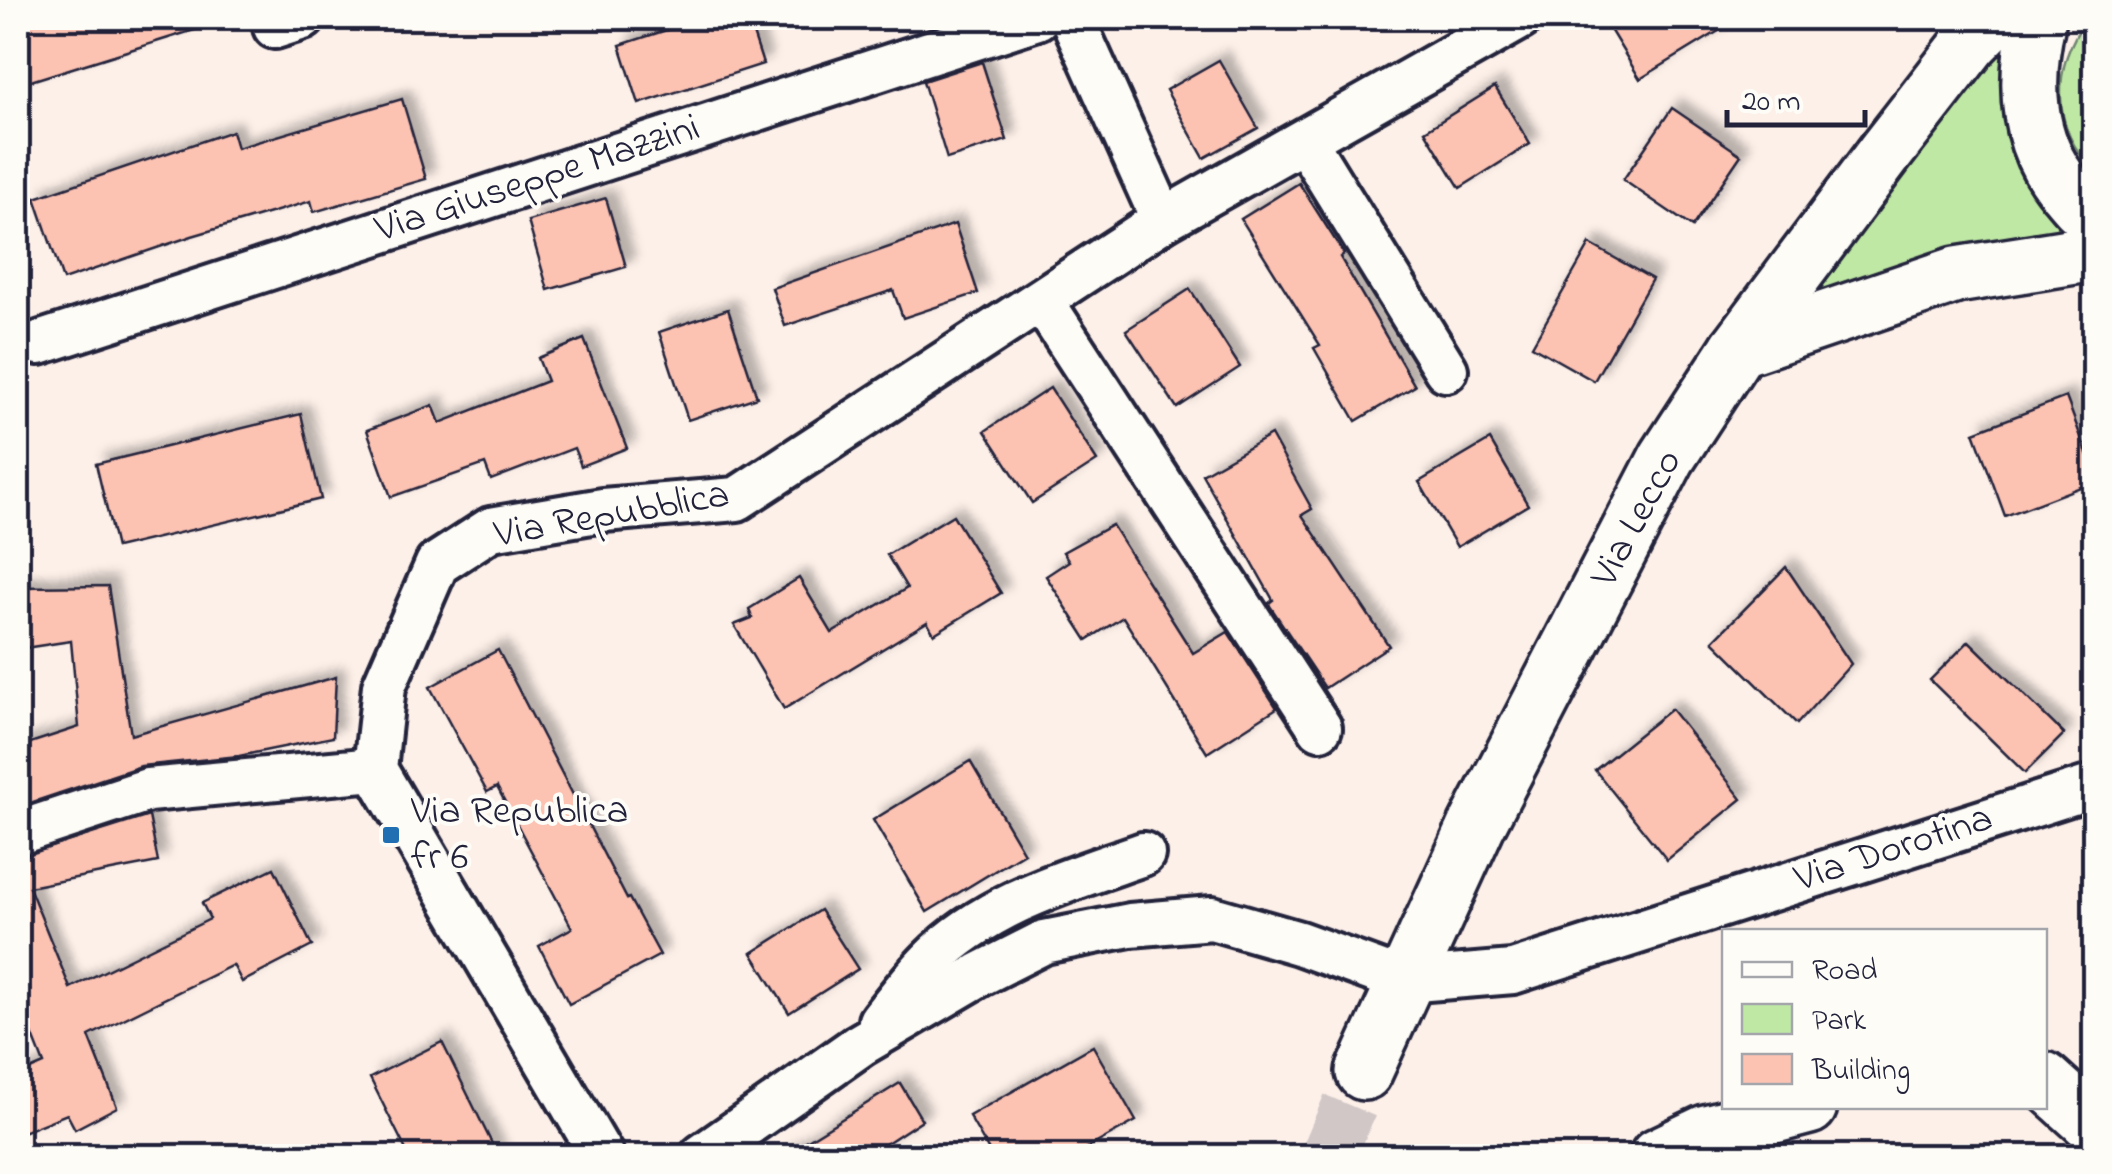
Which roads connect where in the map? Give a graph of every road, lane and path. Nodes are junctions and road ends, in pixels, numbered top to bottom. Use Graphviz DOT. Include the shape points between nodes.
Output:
graph roads {
  1 [pos="1037,18"];
  2 [pos="1072,18"];
  3 [pos="1520,18"];
  4 [pos="2038,18"];
  5 [pos="1979,26"];
  6 [pos="1306,141"];
  7 [pos="2094,217"];
  8 [pos="1162,220"];
  9 [pos="2094,252"];
  10 [pos="1042,301"];
  11 [pos="39,343"];
  12 [pos="1738,349"];
  13 [pos="1446,370"];
  14 [pos="1320,728"];
  15 [pos="375,769"];
  16 [pos="2094,786"];
  17 [pos="18,833"];
  18 [pos="1144,854"];
  19 [pos="1402,982"];
  20 [pos="860,1045"];
  21 [pos="2047,1065"];
  22 [pos="1364,1072"];
  23 [pos="2094,1075"];
  24 [pos="2047,1083"];
  25 [pos="1798,1109"];
  26 [pos="2094,1126"];
  27 [pos="602,1156"];
  28 [pos="702,1156"];
  29 [pos="1658,1156"];
  1 -- 11 [label="street, Via Giuseppe Mazzini"];
  2 -- 8 [label="street"];
  3 -- 6 [label="street, Via Repubblica"];
  4 -- 7 [label="main road" via="2029,81 2034,134 2055,177"];
  5 -- 12 [label="main road, Via Lecco"];
  6 -- 8 [label="street, Via Repubblica"];
  6 -- 13 [label="street"];
  8 -- 10 [label="street, Via Repubblica"];
  9 -- 12 [label="main road" via="1956,274"];
  10 -- 14 [label="street"];
  10 -- 15 [label="street, Via Repubblica" via="738,499 603,510 492,529 437,564 384,686"];
  12 -- 19 [label="main road, Via Lecco" via="1668,458"];
  15 -- 17 [label="street" via="148,790"];
  15 -- 27 [label="street"];
  16 -- 19 [label="street, Via Dorotina" via="1513,972"];
  18 -- 20 [label="street" via="1033,892 980,922 931,960"];
  19 -- 20 [label="street" via="1212,918 1130,925 1044,942"];
  19 -- 22 [label="main road, Via Lecco"];
  20 -- 28 [label="street"];
  21 -- 23 [label="main road"];
  24 -- 26 [label="main road"];
  25 -- 29 [label="main road" via="1706,1134"];
}
